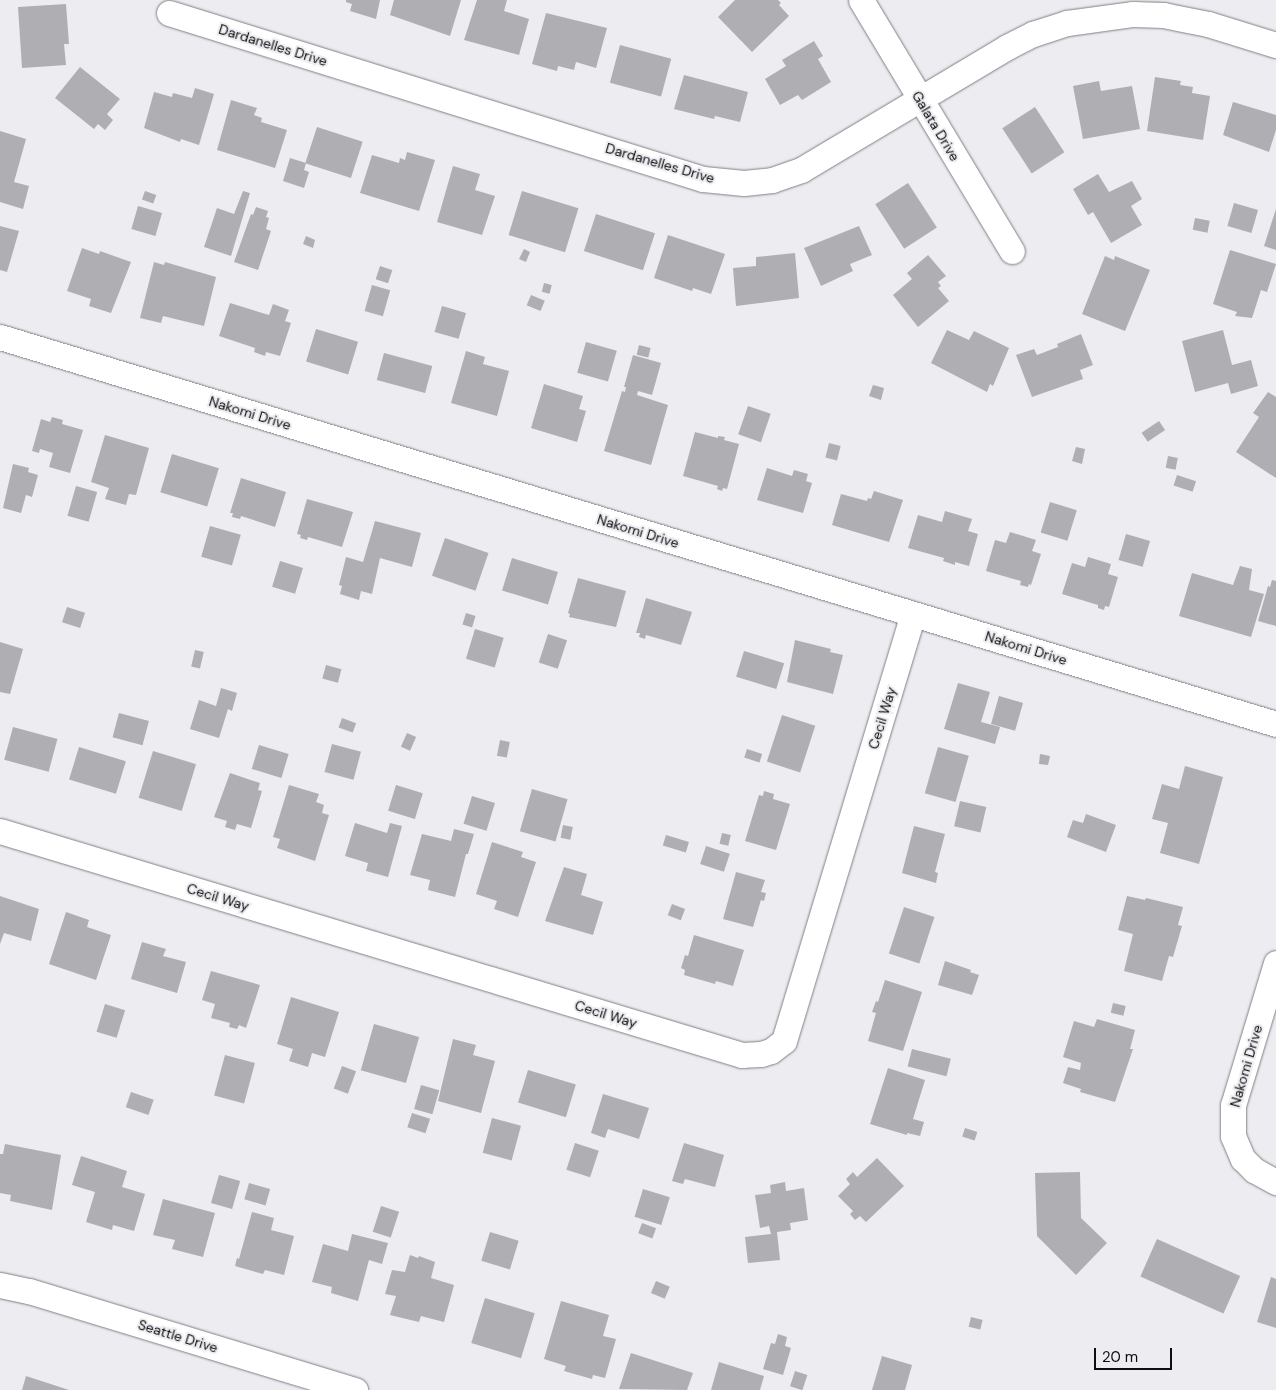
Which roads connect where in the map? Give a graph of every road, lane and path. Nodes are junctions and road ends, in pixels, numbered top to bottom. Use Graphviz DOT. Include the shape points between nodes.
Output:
graph roads {
  1 [pos="861,0"];
  2 [pos="169,13"];
  3 [pos="1276,45"];
  4 [pos="920,98"];
  5 [pos="1012,251"];
  6 [pos="0,337"];
  7 [pos="913,614"];
  8 [pos="1276,724"];
  9 [pos="0,831"];
  10 [pos="1276,963"];
  11 [pos="1276,1182"];
  12 [pos="0,1285"];
  13 [pos="355,1390"];
  1 -- 4 [label="street, Galata Drive"];
  2 -- 4 [label="street, Dardanelles Drive" via="703,179 744,183 772,180 801,170"];
  3 -- 4 [label="street, Dardanelles Drive" via="1208,24 1163,15 1100,18 1067,23 1033,34"];
  4 -- 5 [label="street, Galata Drive"];
  6 -- 7 [label="street, Nakomi Drive"];
  7 -- 8 [label="street, Nakomi Drive"];
  7 -- 9 [label="street, Cecil Way" via="784,1041 760,1054 742,1055"];
  10 -- 11 [label="street, Nakomi Drive" via="1232,1105 1232,1136 1243,1159 1254,1170"];
  12 -- 13 [label="street, Seattle Drive" via="30,1291"];
}
